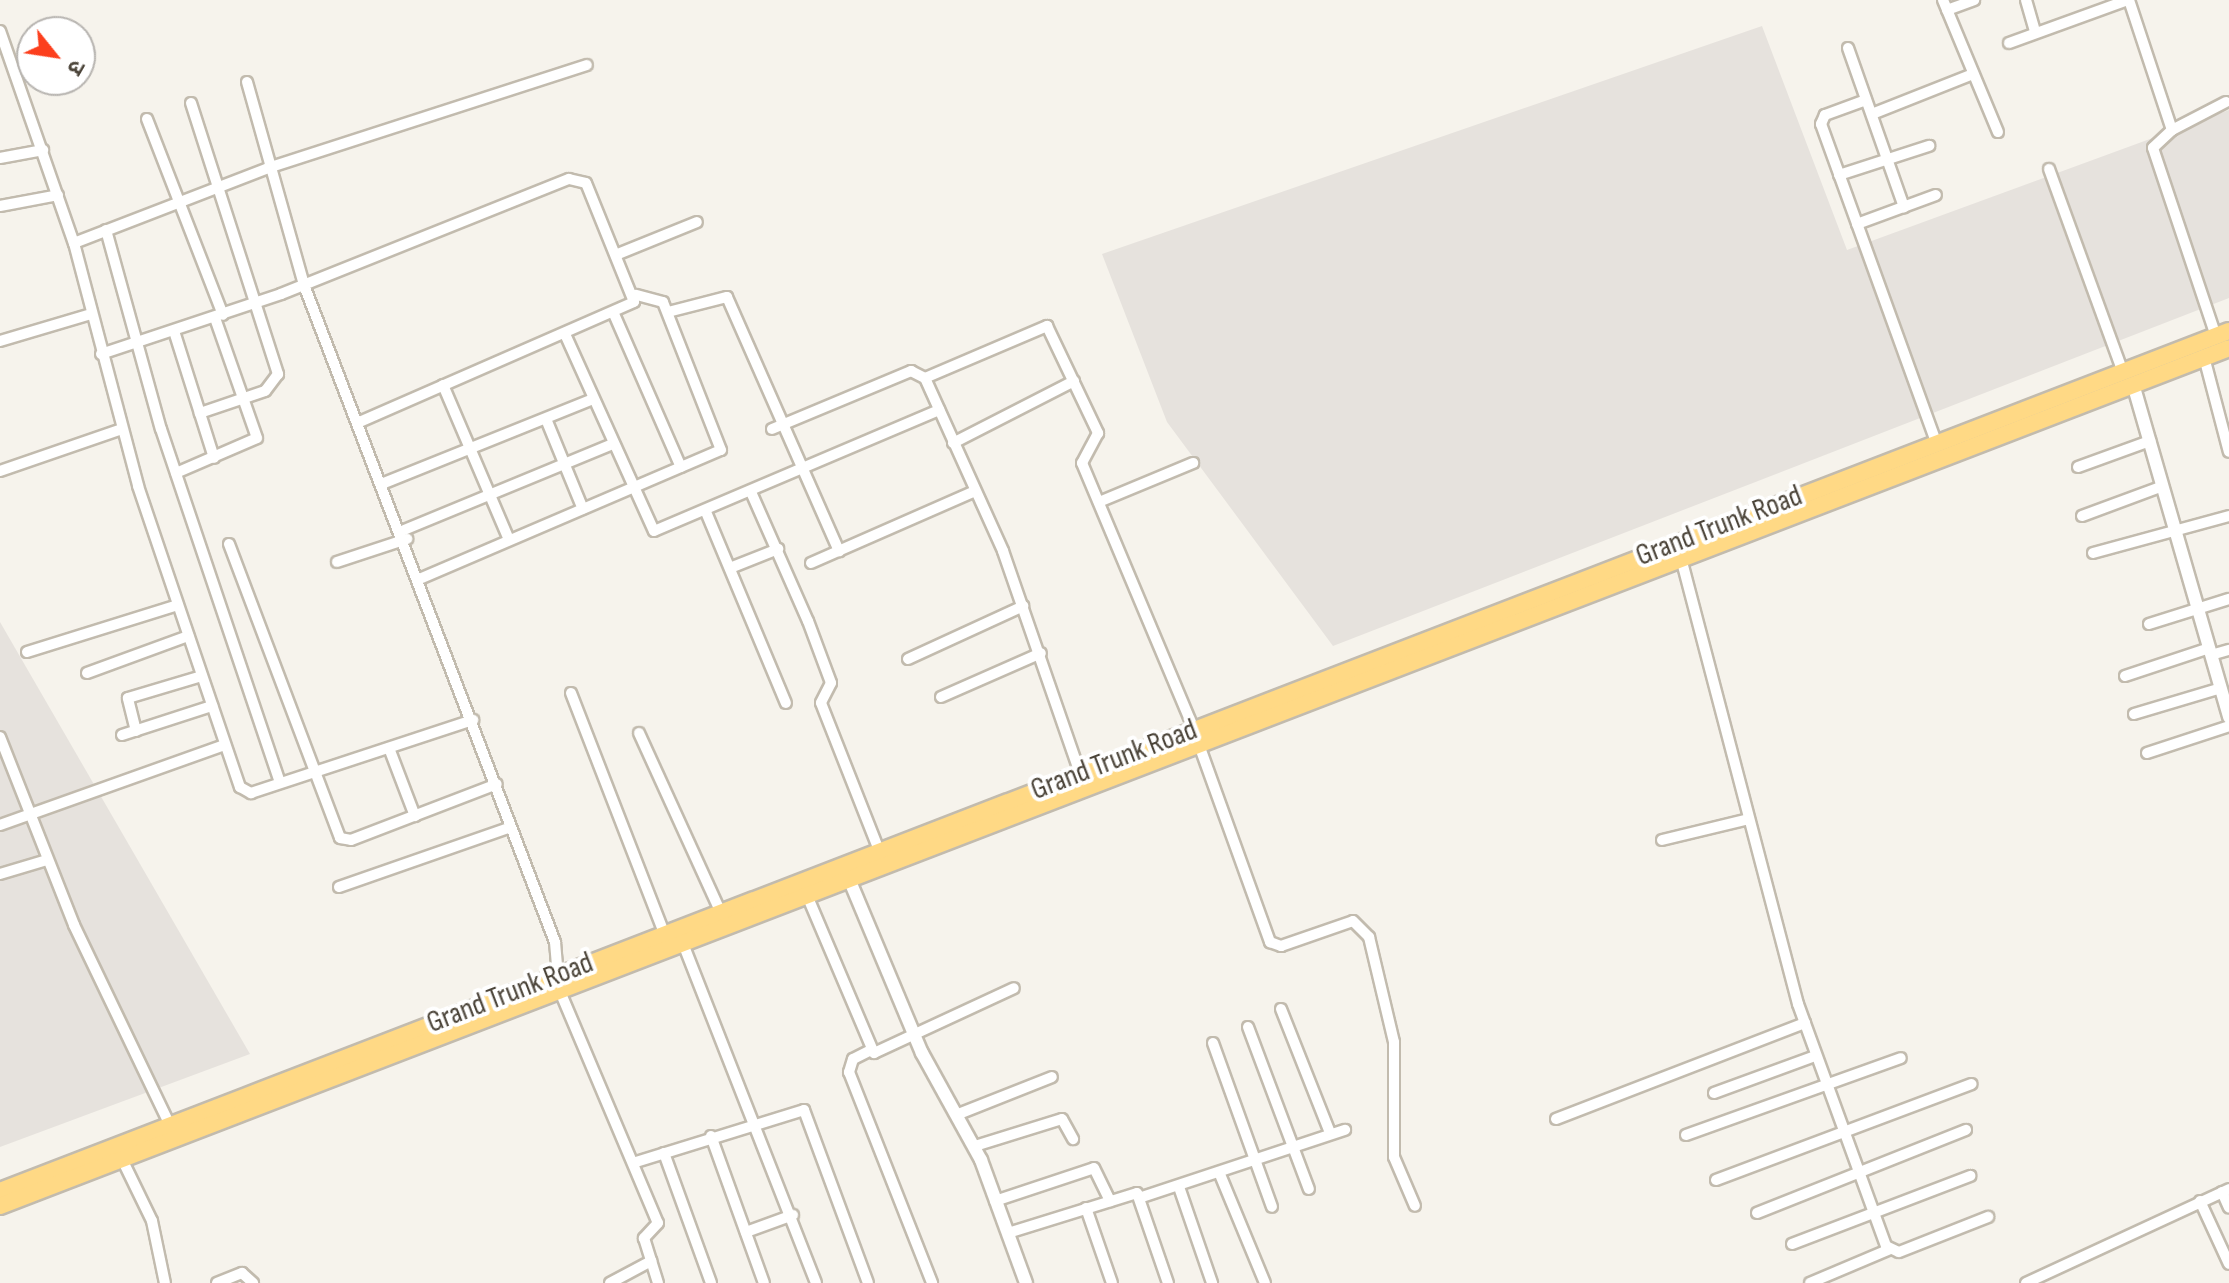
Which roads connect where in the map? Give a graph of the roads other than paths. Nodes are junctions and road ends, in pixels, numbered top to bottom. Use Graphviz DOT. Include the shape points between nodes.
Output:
graph roads {
  1 [pos="1974,0"];
  2 [pos="2026,0"];
  3 [pos="2128,0"];
  4 [pos="1945,5"];
  5 [pos="0,31"];
  6 [pos="2035,32"];
  7 [pos="2009,43"];
  8 [pos="1848,48"];
  9 [pos="587,65"];
  10 [pos="1973,74"];
  11 [pos="247,82"];
  12 [pos="1866,100"];
  13 [pos="2226,102"];
  14 [pos="191,103"];
  15 [pos="1872,114"];
  16 [pos="147,119"];
  17 [pos="2172,130"];
  18 [pos="1998,132"];
  19 [pos="1929,146"];
  20 [pos="43,150"];
  21 [pos="0,158"];
  22 [pos="1887,158"];
  23 [pos="268,168"];
  24 [pos="2049,169"];
  25 [pos="1839,175"];
  26 [pos="221,186"];
  27 [pos="58,195"];
  28 [pos="1936,195"];
  29 [pos="180,202"];
  30 [pos="0,206"];
  31 [pos="1904,207"];
  32 [pos="697,222"];
  33 [pos="1857,224"];
  34 [pos="106,230"];
  35 [pos="74,243"];
  36 [pos="618,254"];
  37 [pos="304,285"];
  38 [pos="636,295"];
  39 [pos="256,303"];
  40 [pos="668,312"];
  41 [pos="91,314"];
  42 [pos="614,314"];
  43 [pos="219,316"];
  44 [pos="174,331"];
  45 [pos="565,334"];
  46 [pos="2223,334"];
  47 [pos="0,341"];
  48 [pos="137,343"];
  49 [pos="2229,348"];
  50 [pos="101,354"];
  51 [pos="2204,357"];
  52 [pos="925,378"];
  53 [pos="2128,378"];
  54 [pos="1074,381"];
  55 [pos="443,385"];
  56 [pos="245,399"];
  57 [pos="593,399"];
  58 [pos="939,410"];
  59 [pos="200,413"];
  60 [pos="546,419"];
  61 [pos="361,421"];
  62 [pos="776,427"];
  63 [pos="122,429"];
  64 [pos="2150,441"];
  65 [pos="953,443"];
  66 [pos="613,444"];
  67 [pos="1937,444"];
  68 [pos="472,449"];
  69 [pos="2229,452"];
  70 [pos="214,458"];
  71 [pos="564,463"];
  72 [pos="1193,463"];
  73 [pos="681,467"];
  74 [pos="2078,467"];
  75 [pos="0,471"];
  76 [pos="800,471"];
  77 [pos="176,473"];
  78 [pos="384,483"];
  79 [pos="2163,486"];
  80 [pos="632,489"];
  81 [pos="975,491"];
  82 [pos="751,492"];
  83 [pos="490,494"];
  84 [pos="1099,502"];
  85 [pos="583,509"];
  86 [pos="706,512"];
  87 [pos="2082,516"];
  88 [pos="2229,516"];
  89 [pos="2175,530"];
  90 [pos="405,534"];
  91 [pos="509,540"];
  92 [pos="229,544"];
  93 [pos="778,549"];
  94 [pos="839,551"];
  95 [pos="2093,553"];
  96 [pos="1681,558"];
  97 [pos="337,562"];
  98 [pos="811,563"];
  99 [pos="730,568"];
  100 [pos="422,578"];
  101 [pos="2229,599"];
  102 [pos="178,605"];
  103 [pos="1023,606"];
  104 [pos="2199,608"];
  105 [pos="2149,624"];
  106 [pos="188,636"];
  107 [pos="2229,650"];
  108 [pos="2210,651"];
  109 [pos="27,652"];
  110 [pos="1041,653"];
  111 [pos="908,659"];
  112 [pos="87,673"];
  113 [pos="202,676"];
  114 [pos="2125,676"];
  115 [pos="571,693"];
  116 [pos="2225,695"];
  117 [pos="941,697"];
  118 [pos="786,703"];
  119 [pos="212,706"];
  120 [pos="2134,714"];
  121 [pos="2229,717"];
  122 [pos="473,720"];
  123 [pos="2229,726"];
  124 [pos="1215,727"];
  125 [pos="136,731"];
  126 [pos="639,733"];
  127 [pos="122,735"];
  128 [pos="1196,735"];
  129 [pos="0,737"];
  130 [pos="225,745"];
  131 [pos="389,748"];
  132 [pos="2147,753"];
  133 [pos="312,770"];
  134 [pos="1082,779"];
  135 [pos="280,782"];
  136 [pos="497,784"];
  137 [pos="29,815"];
  138 [pos="415,816"];
  139 [pos="1749,819"];
  140 [pos="0,825"];
  141 [pos="511,827"];
  142 [pos="1662,840"];
  143 [pos="879,850"];
  144 [pos="47,860"];
  145 [pos="845,870"];
  146 [pos="0,874"];
  147 [pos="339,887"];
  148 [pos="806,892"];
  149 [pos="720,911"];
  150 [pos="664,933"];
  151 [pos="682,941"];
  152 [pos="560,981"];
  153 [pos="1014,988"];
  154 [pos="1281,1009"];
  155 [pos="1805,1023"];
  156 [pos="1248,1027"];
  157 [pos="915,1037"];
  158 [pos="1213,1043"];
  159 [pos="871,1050"];
  160 [pos="1815,1056"];
  161 [pos="1901,1058"];
  162 [pos="1052,1077"];
  163 [pos="1972,1084"];
  164 [pos="1825,1087"];
  165 [pos="1714,1093"];
  166 [pos="956,1115"];
  167 [pos="1556,1119"];
  168 [pos="755,1122"];
  169 [pos="170,1125"];
  170 [pos="1345,1130"];
  171 [pos="1966,1130"];
  172 [pos="1330,1133"];
  173 [pos="1842,1134"];
  174 [pos="1686,1135"];
  175 [pos="711,1136"];
  176 [pos="1073,1139"];
  177 [pos="975,1146"];
  178 [pos="1294,1146"];
  179 [pos="119,1153"];
  180 [pos="664,1153"];
  181 [pos="1255,1159"];
  182 [pos="636,1162"];
  183 [pos="1219,1172"];
  184 [pos="1858,1175"];
  185 [pos="1970,1176"];
  186 [pos="1716,1180"];
  187 [pos="1179,1187"];
  188 [pos="1309,1189"];
  189 [pos="2225,1190"];
  190 [pos="0,1191"];
  191 [pos="1142,1197"];
  192 [pos="995,1201"];
  193 [pos="1110,1201"];
  194 [pos="2200,1201"];
  195 [pos="0,1206"];
  196 [pos="1415,1206"];
  197 [pos="1272,1207"];
  198 [pos="1086,1208"];
  199 [pos="2229,1208"];
  200 [pos="1872,1212"];
  201 [pos="1757,1213"];
  202 [pos="793,1215"];
  203 [pos="1988,1217"];
  204 [pos="746,1232"];
  205 [pos="1008,1233"];
  206 [pos="1792,1244"];
  207 [pos="1888,1250"];
  208 [pos="651,1261"];
  209 [pos="2229,1264"];
  210 [pos="1837,1278"];
  211 [pos="165,1283"];
  212 [pos="217,1283"];
  213 [pos="253,1283"];
  214 [pos="610,1283"];
  215 [pos="658,1283"];
  216 [pos="711,1283"];
  217 [pos="764,1283"];
  218 [pos="816,1283"];
  219 [pos="868,1283"];
  220 [pos="932,1283"];
  221 [pos="1026,1283"];
  222 [pos="1112,1283"];
  223 [pos="1168,1283"];
  224 [pos="1212,1283"];
  225 [pos="1265,1283"];
  226 [pos="1810,1283"];
  227 [pos="2026,1283"];
  1 -- 4 [label="street"];
  2 -- 6 [label="street"];
  3 -- 6 [label="street"];
  3 -- 17 [label="street"];
  4 -- 10 [label="street"];
  5 -- 20 [label="street"];
  6 -- 7 [label="street"];
  8 -- 12 [label="street"];
  9 -- 23 [label="street"];
  10 -- 15 [label="street"];
  10 -- 18 [label="street"];
  11 -- 23 [label="street"];
  12 -- 15 [label="street"];
  12 -- 25 [label="street" via="1821,120"];
  13 -- 17 [label="street"];
  14 -- 26 [label="street"];
  15 -- 22 [label="street"];
  16 -- 29 [label="street"];
  17 -- 46 [label="street" via="2153,148"];
  19 -- 22 [label="street"];
  20 -- 21 [label="street"];
  20 -- 27 [label="street"];
  22 -- 25 [label="street"];
  22 -- 31 [label="street"];
  23 -- 26 [label="street"];
  23 -- 37 [label="street"];
  24 -- 53 [label="street"];
  25 -- 33 [label="street"];
  26 -- 29 [label="street"];
  26 -- 39 [label="street"];
  27 -- 30 [label="street"];
  27 -- 35 [label="street"];
  28 -- 31 [label="street"];
  29 -- 34 [label="street"];
  29 -- 43 [label="street"];
  31 -- 33 [label="street"];
  32 -- 36 [label="street"];
  33 -- 67 [label="street"];
  34 -- 35 [label="street"];
  34 -- 48 [label="street"];
  35 -- 41 [label="street"];
  36 -- 37 [label="street" via="586,183 576,178"];
  36 -- 38 [label="street"];
  37 -- 39 [label="street"];
  37 -- 61 [label="street"];
  38 -- 40 [label="street" via="655,294"];
  38 -- 42 [label="street"];
  39 -- 43 [label="street"];
  39 -- 56 [label="street" via="278,374 273,387"];
  40 -- 62 [label="street" via="727,297"];
  40 -- 73 [label="street" via="723,445"];
  41 -- 47 [label="street"];
  41 -- 50 [label="street"];
  42 -- 45 [label="street"];
  42 -- 73 [label="street"];
  43 -- 44 [label="street"];
  43 -- 56 [label="street"];
  44 -- 48 [label="street"];
  44 -- 59 [label="street"];
  45 -- 55 [label="street"];
  45 -- 57 [label="street"];
  46 -- 53 [label="highway, Grand Trunk Road"];
  48 -- 50 [label="street"];
  48 -- 77 [label="street"];
  49 -- 51 [label="highway, Grand Trunk Road"];
  50 -- 63 [label="street"];
  51 -- 53 [label="highway, Grand Trunk Road"];
  51 -- 69 [label="street"];
  52 -- 54 [label="street" via="1042,324"];
  52 -- 58 [label="street"];
  52 -- 62 [label="street" via="911,371"];
  53 -- 64 [label="street"];
  53 -- 67 [label="highway, Grand Trunk Road"];
  53 -- 96 [label="highway, Grand Trunk Road"];
  54 -- 65 [label="street"];
  54 -- 84 [label="street" via="1099,437 1080,457"];
  55 -- 61 [label="street"];
  55 -- 68 [label="street"];
  56 -- 59 [label="street"];
  56 -- 70 [label="street" via="257,438"];
  57 -- 60 [label="street"];
  57 -- 66 [label="street"];
  58 -- 65 [label="street"];
  58 -- 76 [label="street"];
  59 -- 70 [label="street"];
  60 -- 68 [label="street"];
  60 -- 71 [label="street"];
  61 -- 78 [label="street"];
  62 -- 76 [label="street"];
  63 -- 75 [label="street"];
  63 -- 102 [label="street"];
  64 -- 74 [label="street"];
  64 -- 79 [label="street"];
  65 -- 81 [label="street"];
  66 -- 71 [label="street"];
  66 -- 80 [label="street"];
  67 -- 124 [label="highway, Grand Trunk Road"];
  68 -- 78 [label="street"];
  68 -- 83 [label="street"];
  70 -- 77 [label="street"];
  71 -- 83 [label="street"];
  71 -- 85 [label="street"];
  72 -- 84 [label="street"];
  73 -- 80 [label="street"];
  76 -- 82 [label="street"];
  76 -- 94 [label="street"];
  77 -- 135 [label="street"];
  78 -- 90 [label="street"];
  79 -- 87 [label="street"];
  79 -- 89 [label="street"];
  80 -- 85 [label="street"];
  80 -- 86 [label="street" via="654,531"];
  81 -- 94 [label="street"];
  81 -- 103 [label="street"];
  82 -- 86 [label="street"];
  82 -- 93 [label="street"];
  83 -- 90 [label="street"];
  83 -- 91 [label="street"];
  84 -- 128 [label="street"];
  85 -- 91 [label="street"];
  86 -- 99 [label="street"];
  88 -- 89 [label="street"];
  89 -- 95 [label="street"];
  89 -- 104 [label="street"];
  90 -- 97 [label="street"];
  90 -- 100 [label="street"];
  91 -- 100 [label="street"];
  92 -- 133 [label="street"];
  93 -- 99 [label="street"];
  93 -- 143 [label="street" via="831,683 821,703"];
  94 -- 98 [label="street"];
  96 -- 124 [label="highway, Grand Trunk Road"];
  96 -- 139 [label="street"];
  99 -- 118 [label="street"];
  100 -- 122 [label="street"];
  101 -- 104 [label="street"];
  102 -- 106 [label="street"];
  102 -- 109 [label="street"];
  103 -- 110 [label="street"];
  103 -- 111 [label="street"];
  104 -- 105 [label="street"];
  104 -- 108 [label="street"];
  106 -- 112 [label="street"];
  106 -- 113 [label="street"];
  107 -- 108 [label="street"];
  108 -- 114 [label="street"];
  108 -- 116 [label="street"];
  110 -- 117 [label="street"];
  110 -- 134 [label="street"];
  113 -- 119 [label="street"];
  113 -- 125 [label="street" via="128,698"];
  115 -- 150 [label="street"];
  116 -- 120 [label="street"];
  116 -- 121 [label="street"];
  119 -- 125 [label="street"];
  119 -- 130 [label="street"];
  122 -- 131 [label="street"];
  122 -- 136 [label="street"];
  123 -- 132 [label="street"];
  124 -- 128 [label="highway, Grand Trunk Road"];
  125 -- 127 [label="street"];
  126 -- 149 [label="street"];
  128 -- 134 [label="highway, Grand Trunk Road"];
  128 -- 196 [label="street" via="1270,942 1281,946 1345,922 1360,924 1369,937 1394,1042 1394,1157"];
  129 -- 137 [label="street"];
  130 -- 135 [label="street" via="246,793"];
  130 -- 137 [label="street"];
  131 -- 133 [label="street"];
  131 -- 138 [label="street"];
  133 -- 135 [label="street"];
  133 -- 138 [label="street" via="345,840"];
  134 -- 143 [label="highway, Grand Trunk Road"];
  134 -- 145 [label="highway, Grand Trunk Road"];
  136 -- 138 [label="street"];
  136 -- 141 [label="street"];
  137 -- 140 [label="street"];
  137 -- 144 [label="street"];
  139 -- 142 [label="street"];
  139 -- 155 [label="street"];
  141 -- 147 [label="street"];
  141 -- 152 [label="street" via="555,942"];
  143 -- 145 [label="highway, Grand Trunk Road"];
  144 -- 146 [label="street"];
  144 -- 169 [label="street"];
  145 -- 148 [label="highway, Grand Trunk Road"];
  145 -- 149 [label="highway, Grand Trunk Road"];
  145 -- 157 [label="street"];
  148 -- 151 [label="highway, Grand Trunk Road"];
  148 -- 159 [label="street"];
  149 -- 150 [label="highway, Grand Trunk Road"];
  150 -- 152 [label="highway, Grand Trunk Road"];
  151 -- 152 [label="highway, Grand Trunk Road"];
  151 -- 168 [label="street"];
  152 -- 169 [label="highway, Grand Trunk Road"];
  152 -- 179 [label="highway, Grand Trunk Road"];
  152 -- 182 [label="street"];
  153 -- 157 [label="street"];
  154 -- 172 [label="street"];
  155 -- 160 [label="street"];
  155 -- 167 [label="street"];
  156 -- 178 [label="street"];
  157 -- 159 [label="street" via="880,1053"];
  157 -- 166 [label="street"];
  158 -- 181 [label="street"];
  159 -- 220 [label="street" via="853,1059 849,1072"];
  160 -- 164 [label="street"];
  160 -- 165 [label="street"];
  161 -- 164 [label="street"];
  162 -- 166 [label="street"];
  163 -- 173 [label="street"];
  164 -- 173 [label="street"];
  164 -- 174 [label="street"];
  166 -- 177 [label="street"];
  168 -- 175 [label="street"];
  168 -- 202 [label="street"];
  168 -- 219 [label="street" via="804,1110"];
  169 -- 179 [label="highway, Grand Trunk Road"];
  170 -- 172 [label="street"];
  171 -- 184 [label="street"];
  172 -- 178 [label="street"];
  173 -- 184 [label="street"];
  173 -- 186 [label="street"];
  175 -- 180 [label="street"];
  175 -- 204 [label="street"];
  176 -- 177 [label="street" via="1062,1119"];
  177 -- 192 [label="street"];
  178 -- 181 [label="street"];
  178 -- 188 [label="street"];
  179 -- 190 [label="highway, Grand Trunk Road"];
  179 -- 195 [label="highway, Grand Trunk Road"];
  179 -- 211 [label="street" via="152,1221"];
  180 -- 182 [label="street"];
  180 -- 216 [label="street"];
  181 -- 183 [label="street"];
  181 -- 197 [label="street"];
  182 -- 208 [label="street" via="658,1223 644,1236"];
  183 -- 187 [label="street"];
  183 -- 225 [label="street"];
  184 -- 200 [label="street"];
  184 -- 201 [label="street"];
  185 -- 200 [label="street"];
  187 -- 191 [label="street"];
  187 -- 224 [label="street"];
  189 -- 194 [label="street"];
  189 -- 199 [label="street"];
  191 -- 193 [label="street"];
  191 -- 223 [label="street"];
  192 -- 193 [label="street" via="1094,1168"];
  192 -- 205 [label="street"];
  193 -- 198 [label="street"];
  194 -- 209 [label="street"];
  194 -- 227 [label="street"];
  198 -- 205 [label="street"];
  198 -- 222 [label="street"];
  200 -- 206 [label="street"];
  200 -- 207 [label="street"];
  202 -- 204 [label="street"];
  202 -- 218 [label="street"];
  203 -- 207 [label="street"];
  204 -- 217 [label="street"];
  205 -- 221 [label="street"];
  207 -- 210 [label="street"];
  208 -- 214 [label="street"];
  208 -- 215 [label="street"];
  210 -- 226 [label="street"];
  212 -- 213 [label="street" via="242,1273"];
}
